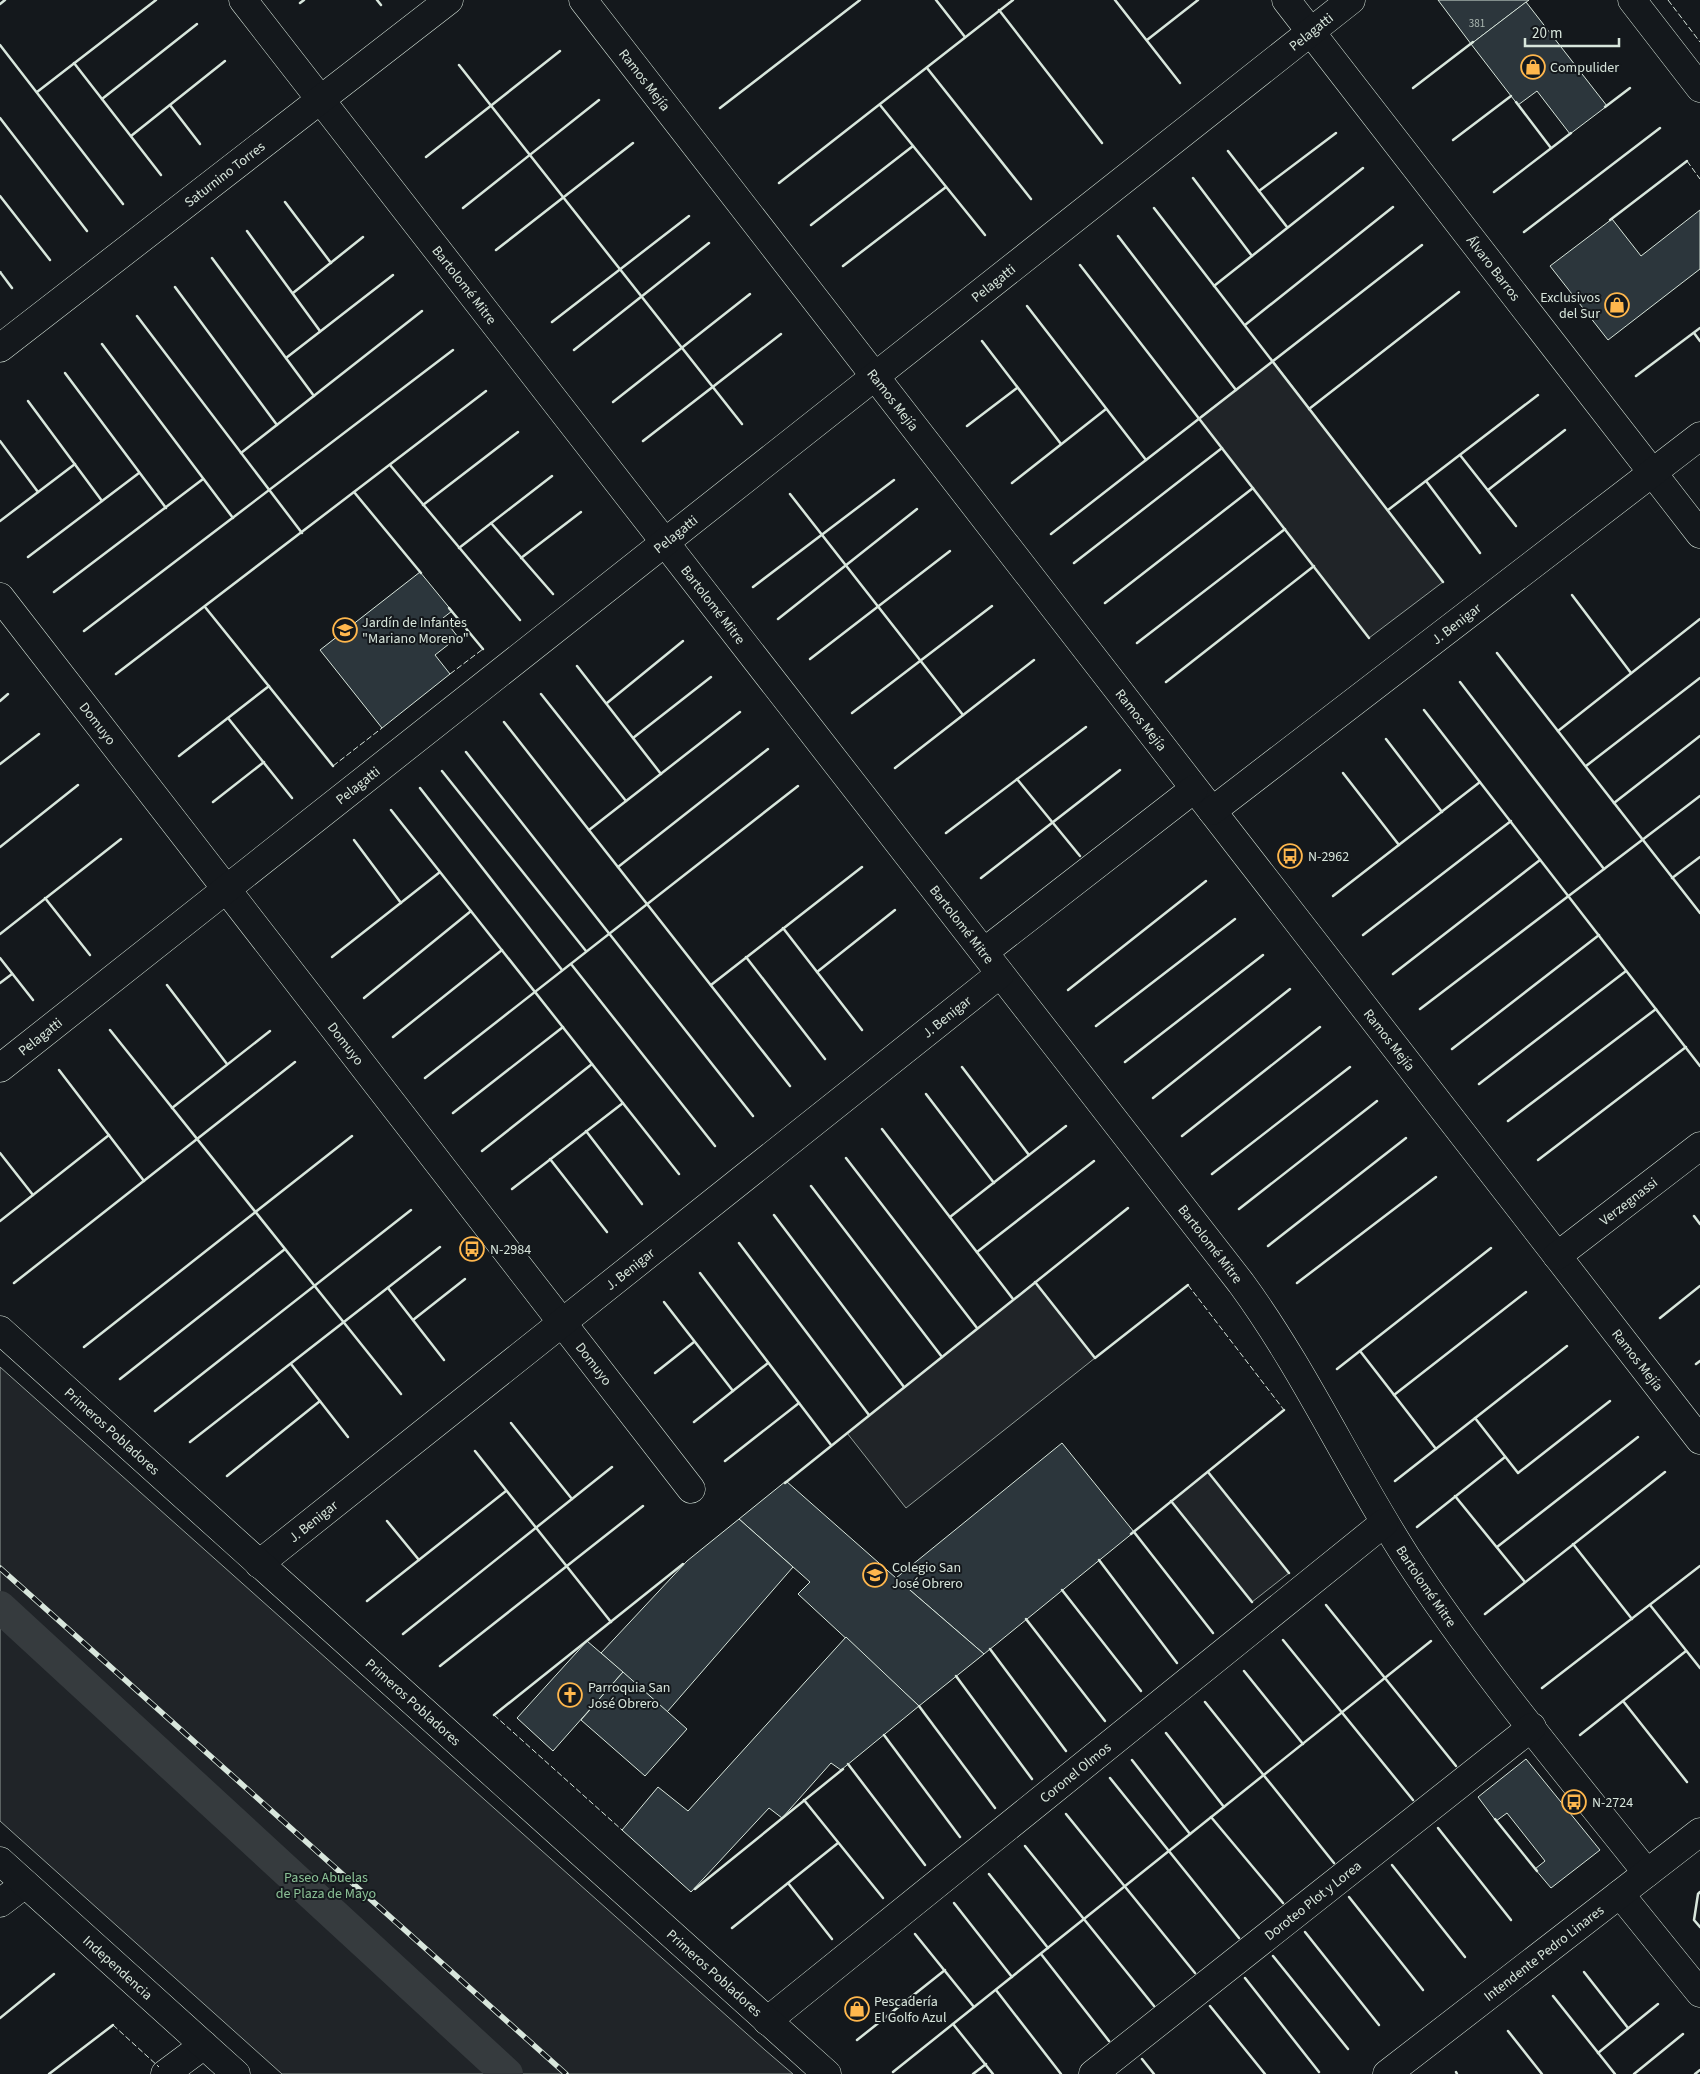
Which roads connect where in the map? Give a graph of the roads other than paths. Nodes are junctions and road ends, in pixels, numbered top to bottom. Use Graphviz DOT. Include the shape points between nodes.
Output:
graph roads {
  1 [pos="243,0"];
  2 [pos="449,0"];
  3 [pos="583,0"];
  4 [pos="1286,0"];
  5 [pos="1351,0"];
  6 [pos="1632,0"];
  7 [pos="1311,32"];
  8 [pos="1700,88"];
  9 [pos="320,99"];
  10 [pos="0,348"];
  11 [pos="875,376"];
  12 [pos="1700,436"];
  13 [pos="1652,473"];
  14 [pos="1700,534"];
  15 [pos="664,542"];
  16 [pos="0,597"];
  17 [pos="1194,789"];
  18 [pos="1212,810"];
  19 [pos="226,889"];
  20 [pos="984,952"];
  21 [pos="1000,974"];
  22 [pos="0,1068"];
  23 [pos="1700,1146"];
  24 [pos="1557,1256"];
  25 [pos="562,1322"];
  26 [pos="0,1330"];
  27 [pos="1700,1440"];
  28 [pos="691,1489"];
  29 [pos="1384,1522"];
  30 [pos="259,1564"];
  31 [pos="1532,1727"];
  32 [pos="1700,1832"];
  33 [pos="0,1861"];
  34 [pos="1647,1873"];
  35 [pos="25,1884"];
  36 [pos="1620,1894"];
  37 [pos="0,1903"];
  38 [pos="1700,1993"];
  39 [pos="767,2021"];
  40 [pos="204,2045"];
  41 [pos="165,2074"];
  42 [pos="236,2074"];
  43 [pos="827,2074"];
  44 [pos="1093,2074"];
  45 [pos="1388,2074"];
  1 -- 9 [label="main road, Bartolomé Mitre"];
  2 -- 9 [label="main road, Saturnino Torres"];
  3 -- 11 [label="main road, Ramos Mejía"];
  4 -- 7 [label="main road, Álvaro Barros"];
  5 -- 7 [label="main road, Pelagatti"];
  6 -- 8 [label="main road"];
  7 -- 11 [label="main road, Pelagatti"];
  7 -- 13 [label="main road, Álvaro Barros"];
  9 -- 10 [label="main road, Saturnino Torres"];
  9 -- 15 [label="main road, Bartolomé Mitre"];
  11 -- 15 [label="main road, Pelagatti"];
  11 -- 17 [label="main road, Ramos Mejía"];
  12 -- 13 [label="main road, J. Benigar"];
  13 -- 14 [label="main road, Álvaro Barros"];
  13 -- 18 [label="main road, J. Benigar"];
  15 -- 19 [label="main road, Pelagatti"];
  15 -- 20 [label="main road, Bartolomé Mitre"];
  16 -- 19 [label="main road, Domuyo"];
  17 -- 18 [label="main road, Ramos Mejía"];
  17 -- 20 [label="main road"];
  18 -- 24 [label="main road, Ramos Mejía"];
  19 -- 22 [label="main road, Pelagatti"];
  19 -- 25 [label="main road, Domuyo"];
  20 -- 21 [label="main road, Bartolomé Mitre"];
  21 -- 25 [label="main road, J. Benigar"];
  21 -- 29 [label="main road, Bartolomé Mitre" via="1259,1307"];
  23 -- 24 [label="main road, Verzegnassi"];
  24 -- 27 [label="main road, Ramos Mejía"];
  25 -- 28 [label="main road, Domuyo"];
  25 -- 30 [label="main road, J. Benigar"];
  26 -- 30 [label="main road, Primeros Pobladores"];
  29 -- 31 [label="main road, Bartolomé Mitre" via="1453,1625"];
  29 -- 39 [label="main road, Coronel Olmos"];
  30 -- 39 [label="main road, Primeros Pobladores"];
  31 -- 34 [label="main road, Bartolomé Mitre"];
  31 -- 44 [label="main road, Doroteo Plot y Lorea"];
  32 -- 34 [label="main road, Intendente Pedro Linares"];
  33 -- 35 [label="main road, Independencia"];
  34 -- 36 [label="main road, Intendente Pedro Linares"];
  35 -- 37 [label="main road"];
  35 -- 40 [label="main road, Independencia"];
  36 -- 38 [label="main road"];
  36 -- 45 [label="main road, Intendente Pedro Linares"];
  39 -- 43 [label="main road, Primeros Pobladores"];
  40 -- 41 [label="main road"];
  40 -- 42 [label="main road, Independencia"];
}
